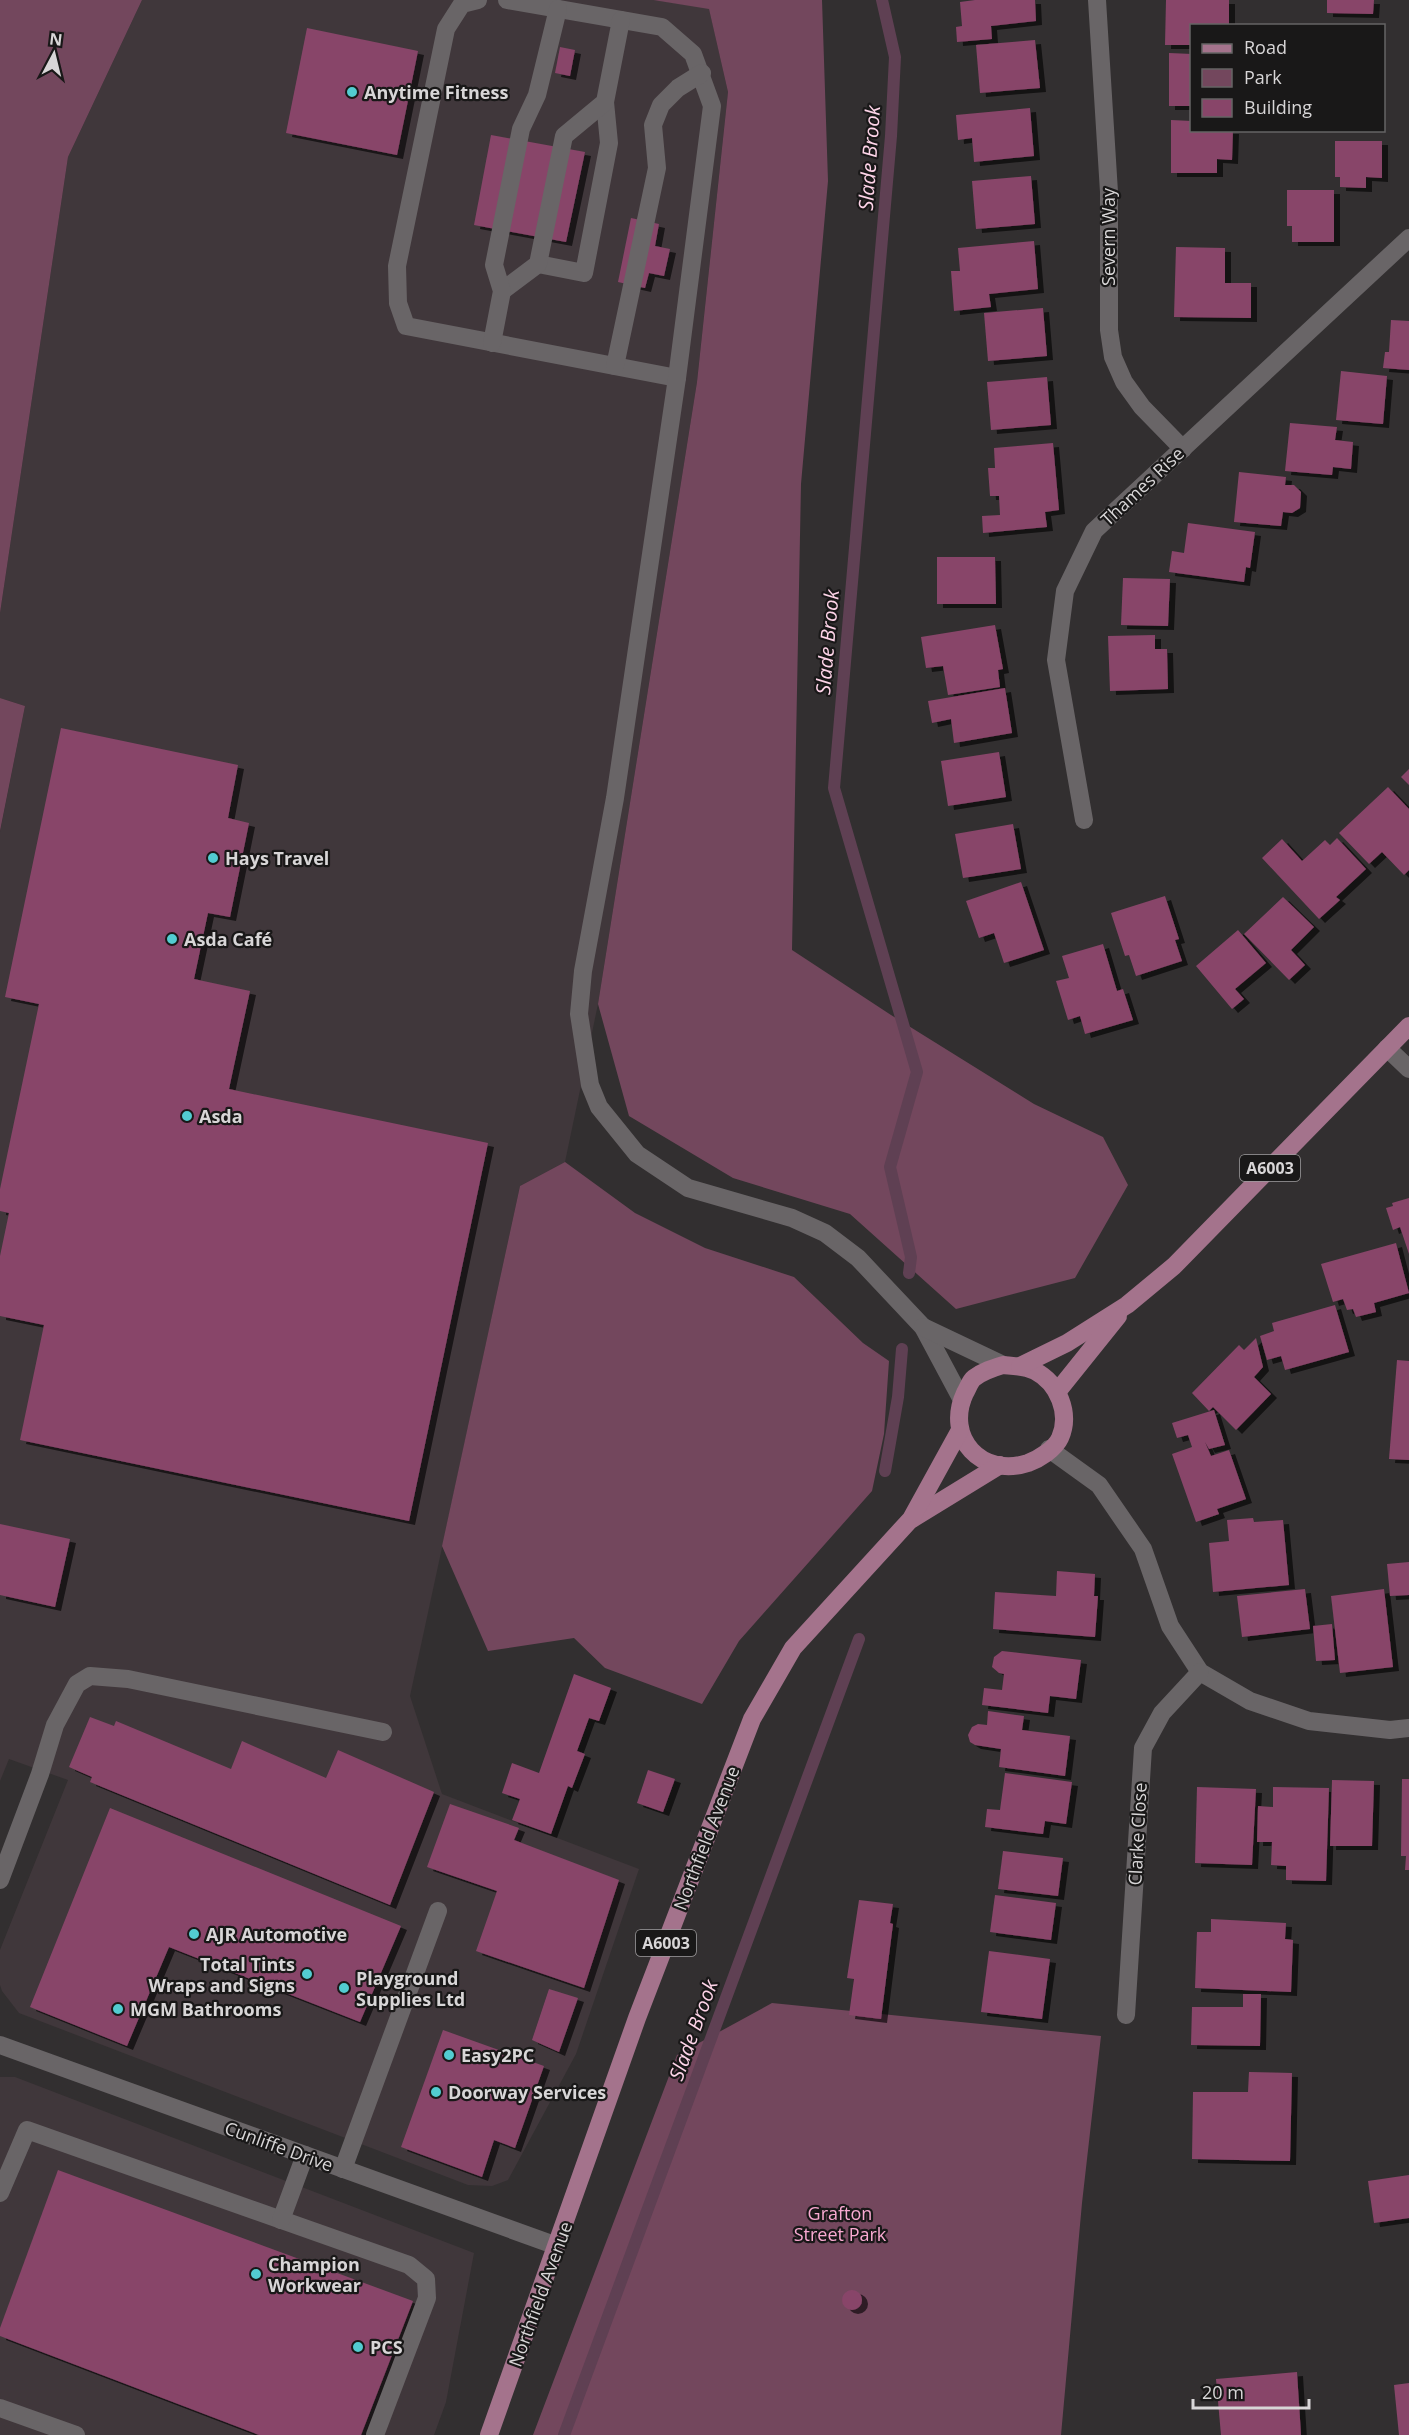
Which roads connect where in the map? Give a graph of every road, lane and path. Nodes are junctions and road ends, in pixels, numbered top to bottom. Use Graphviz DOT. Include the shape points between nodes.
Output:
graph roads {
  1 [pos="478,0"];
  2 [pos="507,0"];
  3 [pos="1097,0"];
  4 [pos="558,9"];
  5 [pos="621,20"];
  6 [pos="702,73"];
  7 [pos="605,102"];
  8 [pos="1409,238"];
  9 [pos="537,264"];
  10 [pos="502,291"];
  11 [pos="492,343"];
  12 [pos="615,366"];
  13 [pos="677,378"];
  14 [pos="1183,448"];
  15 [pos="1084,820"];
  16 [pos="1409,1026"];
  17 [pos="1387,1048"];
  18 [pos="1409,1070"];
  19 [pos="1127,1305"];
  20 [pos="923,1327"];
  21 [pos="1012,1366"];
  22 [pos="1057,1392"];
  23 [pos="962,1400"];
  24 [pos="960,1431"];
  25 [pos="1049,1449"];
  26 [pos="1000,1465"];
  27 [pos="911,1519"];
  28 [pos="1200,1672"];
  29 [pos="1409,1728"];
  30 [pos="383,1732"];
  31 [pos="0,1880"];
  32 [pos="438,1911"];
  33 [pos="1126,2015"];
  34 [pos="0,2045"];
  35 [pos="304,2155"];
  36 [pos="343,2169"];
  37 [pos="0,2193"];
  38 [pos="281,2220"];
  39 [pos="557,2246"];
  40 [pos="0,2408"];
  41 [pos="76,2435"];
  42 [pos="375,2435"];
  43 [pos="489,2435"];
  1 -- 11 [label="street" via="462,4 446,29 397,266 398,303 406,326"];
  2 -- 4 [label="street"];
  3 -- 14 [label="street, Severn Way" via="1109,192 1109,320 1113,357 1124,382 1142,407"];
  4 -- 5 [label="street"];
  4 -- 10 [label="street" via="537,95 521,129 494,265"];
  5 -- 6 [label="street" via="662,27 693,54"];
  5 -- 7 [label="street"];
  6 -- 12 [label="street" via="661,105 654,125 657,168"];
  6 -- 13 [label="street" via="712,106"];
  7 -- 9 [label="street" via="564,136"];
  7 -- 9 [label="street" via="609,143 584,273"];
  8 -- 14 [label="street, Thames Rise"];
  9 -- 10 [label="street"];
  10 -- 11 [label="street"];
  11 -- 12 [label="street"];
  12 -- 13 [label="street"];
  13 -- 20 [label="street" via="615,798 583,970 579,1014 590,1085 599,1107 637,1155 688,1188 792,1218 825,1233 858,1258"];
  14 -- 15 [label="street, Thames Rise" via="1094,531 1065,591 1056,660"];
  16 -- 17 [label="main road, A6003"];
  17 -- 18 [label="street"];
  17 -- 19 [label="main road, A6003" via="1174,1266"];
  19 -- 21 [label="main road, A6003" via="1067,1343"];
  19 -- 22 [label="main road, A6003"];
  20 -- 21 [label="street"];
  20 -- 23 [label="street"];
  21 -- 22 [label="main road" via="1033,1370"];
  21 -- 23 [label="main road" via="986,1370 972,1379"];
  22 -- 25 [label="main road" via="1064,1416 1059,1440"];
  23 -- 24 [label="main road"];
  24 -- 26 [label="main road" via="967,1448 980,1459"];
  24 -- 27 [label="main road, Northfield Avenue / A6003"];
  25 -- 26 [label="main road" via="1038,1460"];
  25 -- 28 [label="street" via="1099,1485 1143,1549 1170,1626"];
  26 -- 27 [label="main road, Northfield Avenue / A6003"];
  27 -- 39 [label="main road, Northfield Avenue / A6003" via="793,1648 752,1719 637,2018"];
  28 -- 29 [label="street" via="1250,1701 1309,1721 1390,1730"];
  28 -- 33 [label="street, Clarke Close" via="1162,1713 1143,1748"];
  30 -- 31 [label="street" via="128,1679 90,1676 77,1684 55,1725"];
  32 -- 36 [label="street"];
  34 -- 35 [label="street, Cunliffe Drive"];
  35 -- 36 [label="street, Cunliffe Drive"];
  35 -- 38 [label="street"];
  36 -- 39 [label="street, Cunliffe Drive"];
  37 -- 38 [label="street" via="27,2130"];
  38 -- 42 [label="street" via="409,2265 426,2279 427,2298"];
  39 -- 43 [label="main road, Northfield Avenue / A6003"];
  40 -- 41 [label="street"];
}
